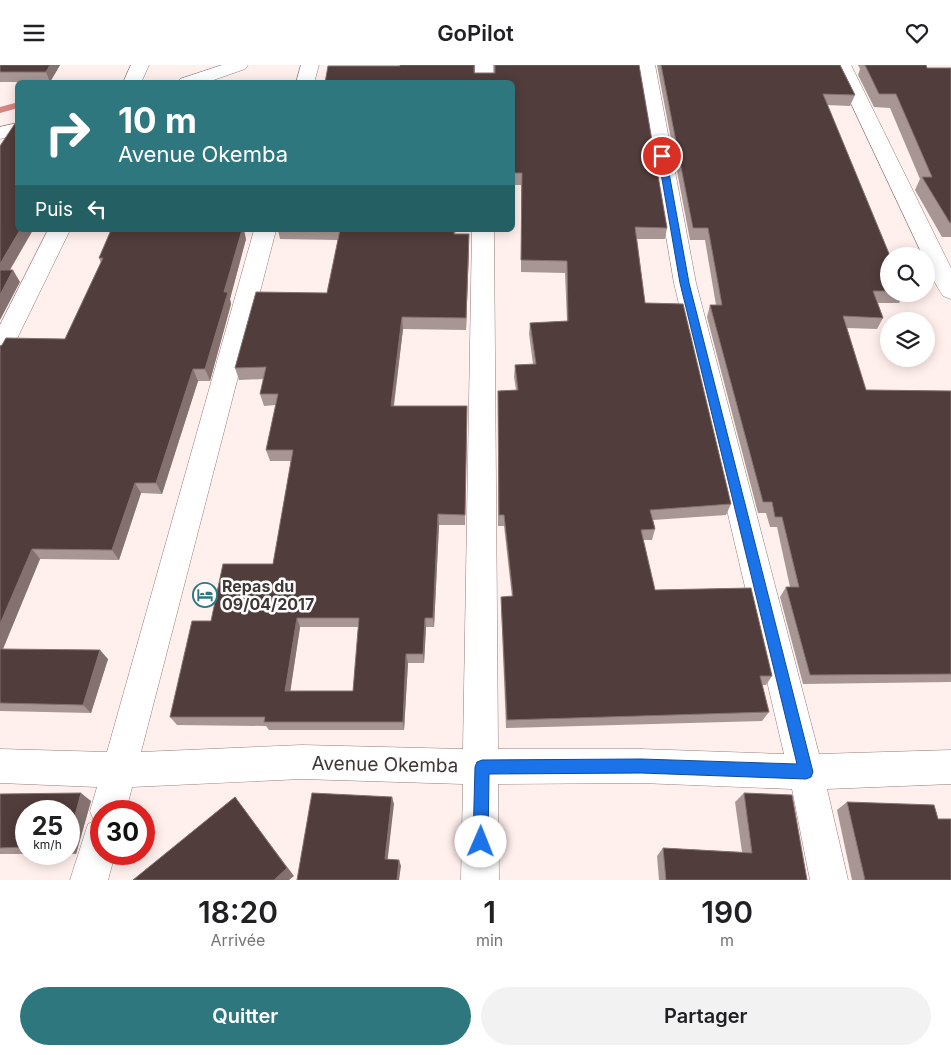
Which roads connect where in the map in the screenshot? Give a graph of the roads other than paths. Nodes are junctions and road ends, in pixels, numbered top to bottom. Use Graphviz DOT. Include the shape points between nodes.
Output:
graph roads {
  1 [pos="140,65"];
  2 [pos="239,65"];
  3 [pos="310,65"];
  4 [pos="484,65"];
  5 [pos="646,65"];
  6 [pos="842,65"];
  7 [pos="133,80"];
  8 [pos="195,80"];
  9 [pos="306,80"];
  10 [pos="484,80"];
  11 [pos="15,130"];
  12 [pos="0,133"];
  13 [pos="58,232"];
  14 [pos="264,232"];
  15 [pos="483,232"];
  16 [pos="951,291"];
  17 [pos="0,349"];
  18 [pos="0,766"];
  19 [pos="482,767"];
  20 [pos="951,767"];
  21 [pos="119,770"];
  22 [pos="806,772"];
  23 [pos="111,800"];
  24 [pos="94,865"];
  25 [pos="90,880"];
  26 [pos="480,880"];
  27 [pos="829,880"];
  1 -- 7 [label="street"];
  2 -- 8 [label="street"];
  3 -- 9 [label="street"];
  4 -- 10 [label="street"];
  5 -- 22 [label="street" via="685,283"];
  6 -- 16 [label="street"];
  11 -- 12 [label="street"];
  13 -- 17 [label="street"];
  14 -- 21 [label="street"];
  15 -- 19 [label="street"];
  18 -- 21 [label="street, Avenue Okemba"];
  19 -- 21 [label="street, Avenue Okemba" via="302,762"];
  19 -- 22 [label="street, Avenue Okemba" via="641,766"];
  19 -- 26 [label="street"];
  20 -- 22 [label="street, Avenue Okemba"];
  21 -- 23 [label="street"];
  22 -- 27 [label="street"];
  24 -- 25 [label="street"];
}
